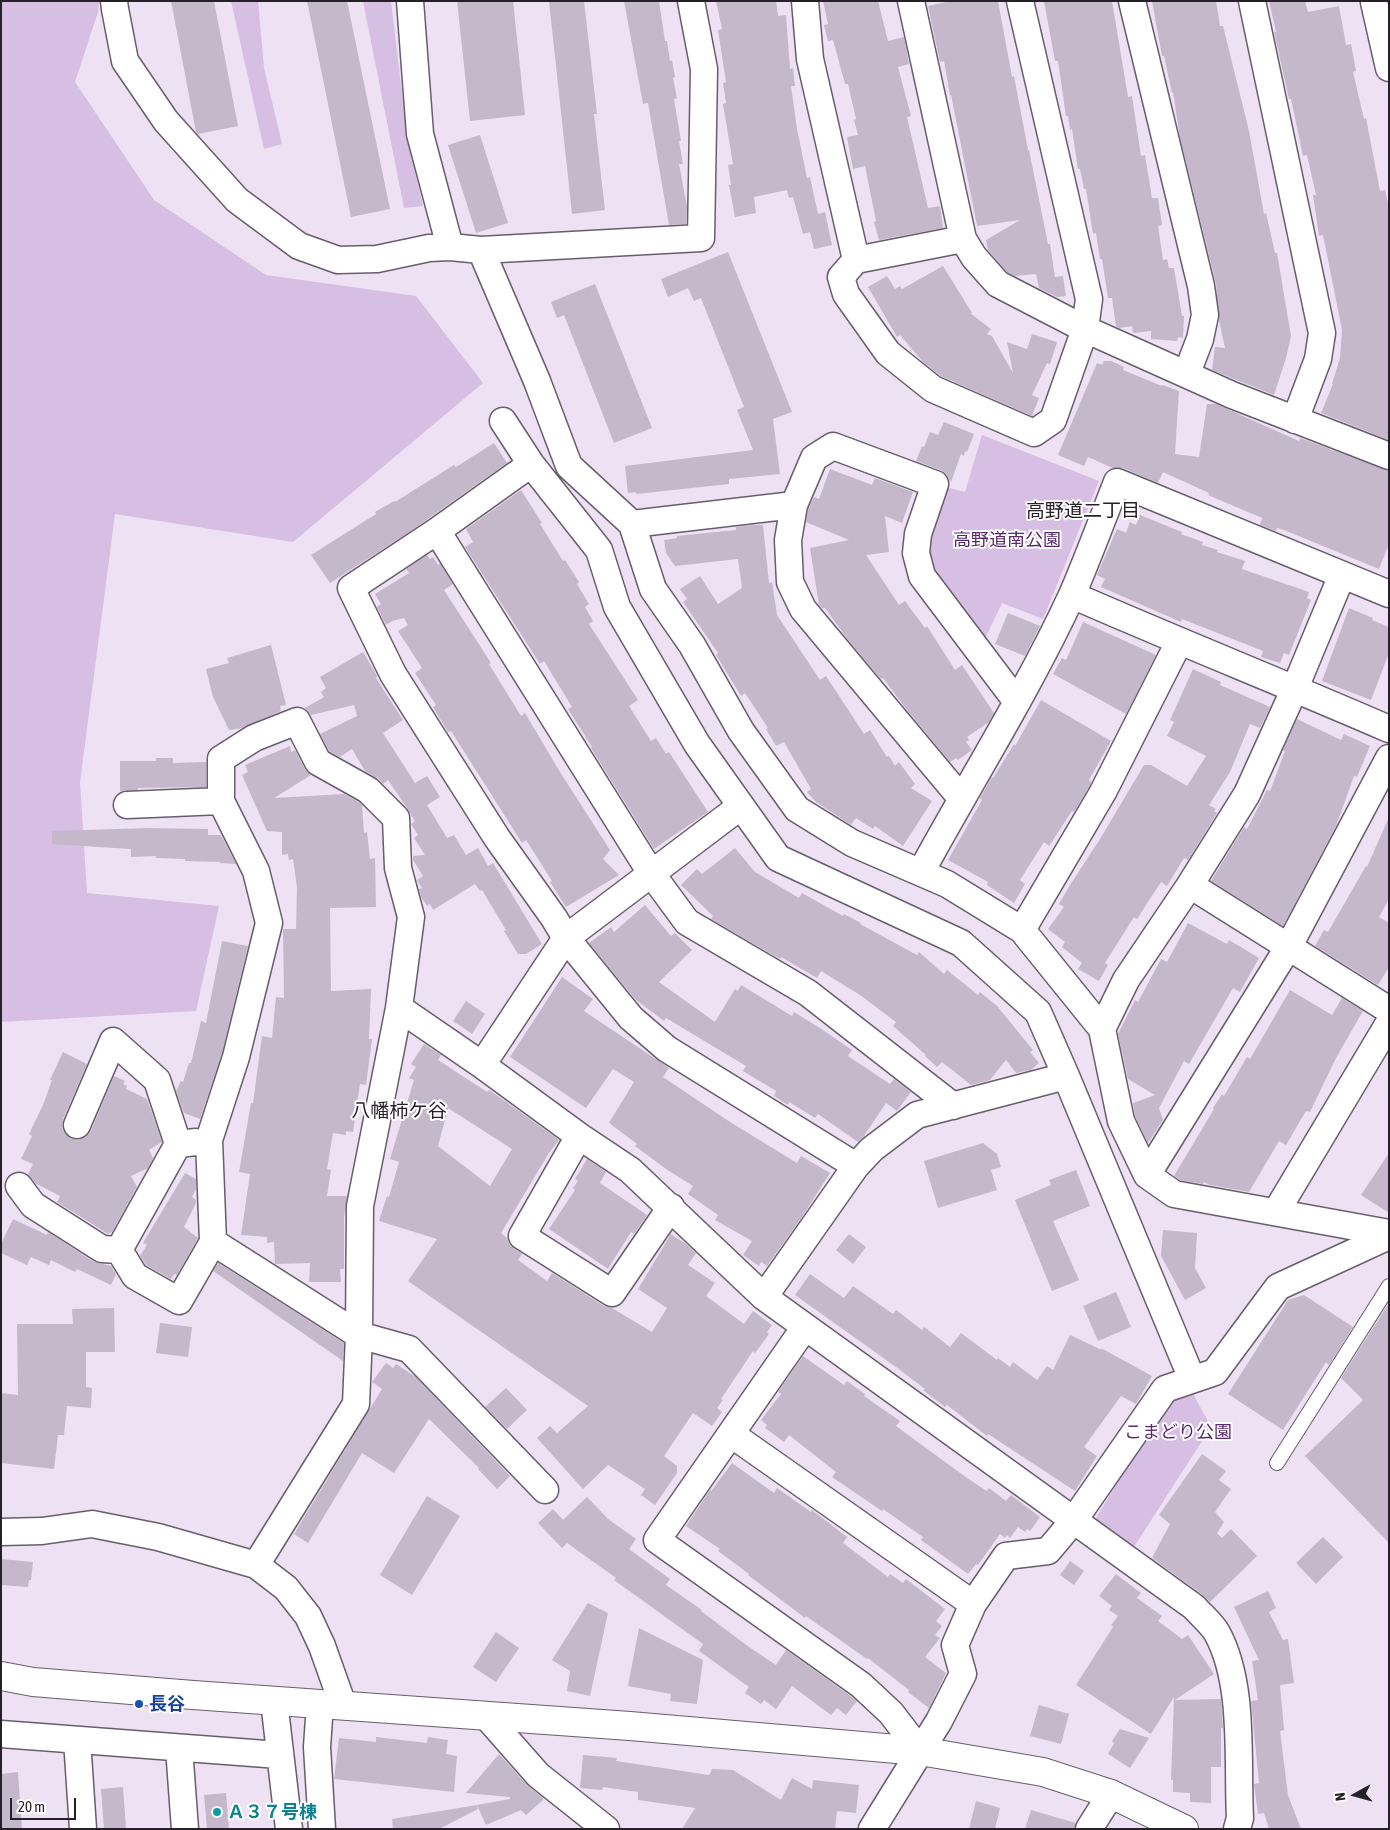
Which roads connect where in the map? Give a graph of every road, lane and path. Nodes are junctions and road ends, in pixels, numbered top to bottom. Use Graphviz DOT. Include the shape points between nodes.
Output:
graph roads {
  1 [pos="114,1"];
  2 [pos="410,1"];
  3 [pos="692,1"];
  4 [pos="805,1"];
  5 [pos="911,1"];
  6 [pos="1020,1"];
  7 [pos="1132,1"];
  8 [pos="1252,1"];
  9 [pos="1373,1"];
  10 [pos="1389,8"];
  11 [pos="1389,68"];
  12 [pos="963,239"];
  13 [pos="450,247"];
  14 [pos="481,250"];
  15 [pos="856,260"];
  16 [pos="1085,330"];
  17 [pos="1186,373"];
  18 [pos="1295,420"];
  19 [pos="503,421"];
  20 [pos="1389,456"];
  21 [pos="531,464"];
  22 [pos="794,505"];
  23 [pos="632,524"];
  24 [pos="437,531"];
  25 [pos="1342,575"];
  26 [pos="1389,594"];
  27 [pos="1072,595"];
  28 [pos="1178,642"];
  29 [pos="1295,688"];
  30 [pos="1017,702"];
  31 [pos="1389,729"];
  32 [pos="1389,758"];
  33 [pos="962,798"];
  34 [pos="221,801"];
  35 [pos="127,805"];
  36 [pos="741,806"];
  37 [pos="921,872"];
  38 [pos="651,873"];
  39 [pos="1190,885"];
  40 [pos="1022,930"];
  41 [pos="566,938"];
  42 [pos="1289,946"];
  43 [pos="399,1008"];
  44 [pos="1389,1010"];
  45 [pos="1389,1023"];
  46 [pos="1102,1029"];
  47 [pos="482,1065"];
  48 [pos="1066,1076"];
  49 [pos="953,1106"];
  50 [pos="77,1125"];
  51 [pos="579,1136"];
  52 [pos="209,1140"];
  53 [pos="178,1144"];
  54 [pos="856,1166"];
  55 [pos="1147,1175"];
  56 [pos="19,1186"];
  57 [pos="671,1207"];
  58 [pos="1276,1212"];
  59 [pos="1389,1234"];
  60 [pos="213,1242"];
  61 [pos="120,1250"];
  62 [pos="1389,1286"];
  63 [pos="764,1297"];
  64 [pos="805,1327"];
  65 [pos="359,1335"];
  66 [pos="1192,1379"];
  67 [pos="731,1434"];
  68 [pos="1277,1463"];
  69 [pos="544,1490"];
  70 [pos="1074,1520"];
  71 [pos="1,1532"];
  72 [pos="256,1565"];
  73 [pos="973,1604"];
  74 [pos="1,1676"];
  75 [pos="274,1701"];
  76 [pos="332,1705"];
  77 [pos="487,1717"];
  78 [pos="1,1734"];
  79 [pos="77,1740"];
  80 [pos="180,1748"];
  81 [pos="920,1751"];
  82 [pos="279,1755"];
  83 [pos="1110,1794"];
  84 [pos="603,1828"];
  85 [pos="83,1829"];
  86 [pos="185,1829"];
  87 [pos="289,1829"];
  88 [pos="322,1829"];
  89 [pos="872,1829"];
  90 [pos="1089,1829"];
  91 [pos="1184,1829"];
  92 [pos="1237,1829"];
  1 -- 13 [label="street" via="125,61 166,121 237,200 299,246 338,260 377,259"];
  2 -- 13 [label="street" via="420,134"];
  3 -- 14 [label="street" via="704,69 701,238"];
  4 -- 15 [label="street" via="810,59"];
  5 -- 12 [label="street"];
  6 -- 16 [label="street" via="1089,299"];
  7 -- 17 [label="street" via="1201,286 1205,315 1200,339"];
  8 -- 18 [label="street" via="1322,333 1318,359"];
  9 -- 10 [label="street"];
  9 -- 11 [label="street"];
  12 -- 15 [label="street"];
  12 -- 16 [label="street" via="998,284"];
  13 -- 14 [label="street"];
  14 -- 23 [label="street" via="569,466"];
  15 -- 16 [label="street" via="840,277 846,294 888,353 933,389 1034,433 1053,420"];
  16 -- 17 [label="street"];
  17 -- 18 [label="street"];
  18 -- 20 [label="street"];
  19 -- 21 [label="street"];
  21 -- 24 [label="street"];
  21 -- 36 [label="street" via="599,550 616,607 697,744"];
  22 -- 23 [label="street"];
  22 -- 30 [label="street" via="814,458 833,446 935,484 918,534 916,553 922,576"];
  22 -- 33 [label="street" via="788,540 790,582 803,609"];
  23 -- 37 [label="street" via="653,589 692,646 742,730 797,809 852,843"];
  24 -- 38 [label="street"];
  24 -- 41 [label="street" via="351,588 393,674 497,838"];
  25 -- 26 [label="street"];
  25 -- 27 [label="street" via="1117,482"];
  25 -- 29 [label="street"];
  27 -- 28 [label="street"];
  27 -- 30 [label="street"];
  28 -- 29 [label="street"];
  28 -- 40 [label="street" via="1103,792"];
  29 -- 31 [label="street"];
  29 -- 39 [label="street" via="1247,794"];
  30 -- 33 [label="street"];
  32 -- 42 [label="street"];
  33 -- 37 [label="street"];
  34 -- 35 [label="street"];
  34 -- 43 [label="street" via="221,759 254,738 298,721 318,762 368,790 396,818 398,868 411,917"];
  34 -- 52 [label="street" via="256,871 269,923 236,1057"];
  36 -- 38 [label="street"];
  36 -- 48 [label="street" via="778,858 961,942 1038,1012"];
  37 -- 40 [label="street" via="947,884"];
  38 -- 41 [label="street"];
  38 -- 49 [label="street" via="687,922 808,994"];
  39 -- 42 [label="street"];
  39 -- 46 [label="street" via="1126,980"];
  40 -- 46 [label="street"];
  41 -- 47 [label="street"];
  41 -- 54 [label="street" via="631,1018 667,1049"];
  42 -- 44 [label="street"];
  42 -- 55 [label="street"];
  43 -- 47 [label="street"];
  43 -- 65 [label="street" via="360,1206"];
  45 -- 58 [label="street"];
  46 -- 55 [label="street" via="1120,1121"];
  47 -- 51 [label="street"];
  48 -- 49 [label="street"];
  48 -- 66 [label="street"];
  49 -- 54 [label="street" via="917,1115 872,1148"];
  50 -- 53 [label="street" via="113,1041 157,1080"];
  51 -- 57 [label="street" via="630,1170"];
  51 -- 57 [label="street" via="522,1236 612,1293"];
  52 -- 53 [label="street"];
  52 -- 60 [label="street"];
  53 -- 61 [label="street"];
  54 -- 63 [label="street"];
  55 -- 58 [label="street" via="1174,1194"];
  56 -- 61 [label="street" via="33,1205 102,1249"];
  57 -- 63 [label="street"];
  58 -- 59 [label="street"];
  59 -- 66 [label="street" via="1278,1287 1215,1372"];
  60 -- 61 [label="street" via="179,1301 135,1276"];
  60 -- 65 [label="street"];
  62 -- 68 [label="lane"];
  63 -- 64 [label="street"];
  64 -- 67 [label="street"];
  64 -- 70 [label="street"];
  65 -- 69 [label="street" via="409,1349"];
  65 -- 72 [label="street" via="356,1404"];
  66 -- 70 [label="street" via="1165,1389"];
  67 -- 73 [label="street"];
  67 -- 81 [label="street" via="657,1540 861,1685 891,1713"];
  70 -- 73 [label="street" via="1048,1552 1006,1556"];
  70 -- 92 [label="street" via="1194,1607 1216,1632 1230,1664 1238,1724 1240,1818"];
  71 -- 72 [label="street" via="92,1524 158,1537"];
  72 -- 76 [label="street" via="286,1588 308,1616 322,1646"];
  73 -- 81 [label="street" via="955,1645 963,1674"];
  74 -- 75 [label="street" via="33,1682"];
  75 -- 76 [label="street"];
  75 -- 82 [label="street"];
  76 -- 77 [label="street"];
  76 -- 88 [label="street" via="317,1747"];
  77 -- 81 [label="street"];
  77 -- 84 [label="street" via="538,1775"];
  78 -- 79 [label="street"];
  79 -- 80 [label="street"];
  79 -- 85 [label="street"];
  80 -- 82 [label="street"];
  80 -- 86 [label="street"];
  81 -- 83 [label="street" via="1043,1772"];
  81 -- 89 [label="street"];
  82 -- 87 [label="street"];
  83 -- 90 [label="street"];
  83 -- 91 [label="street"];
}
